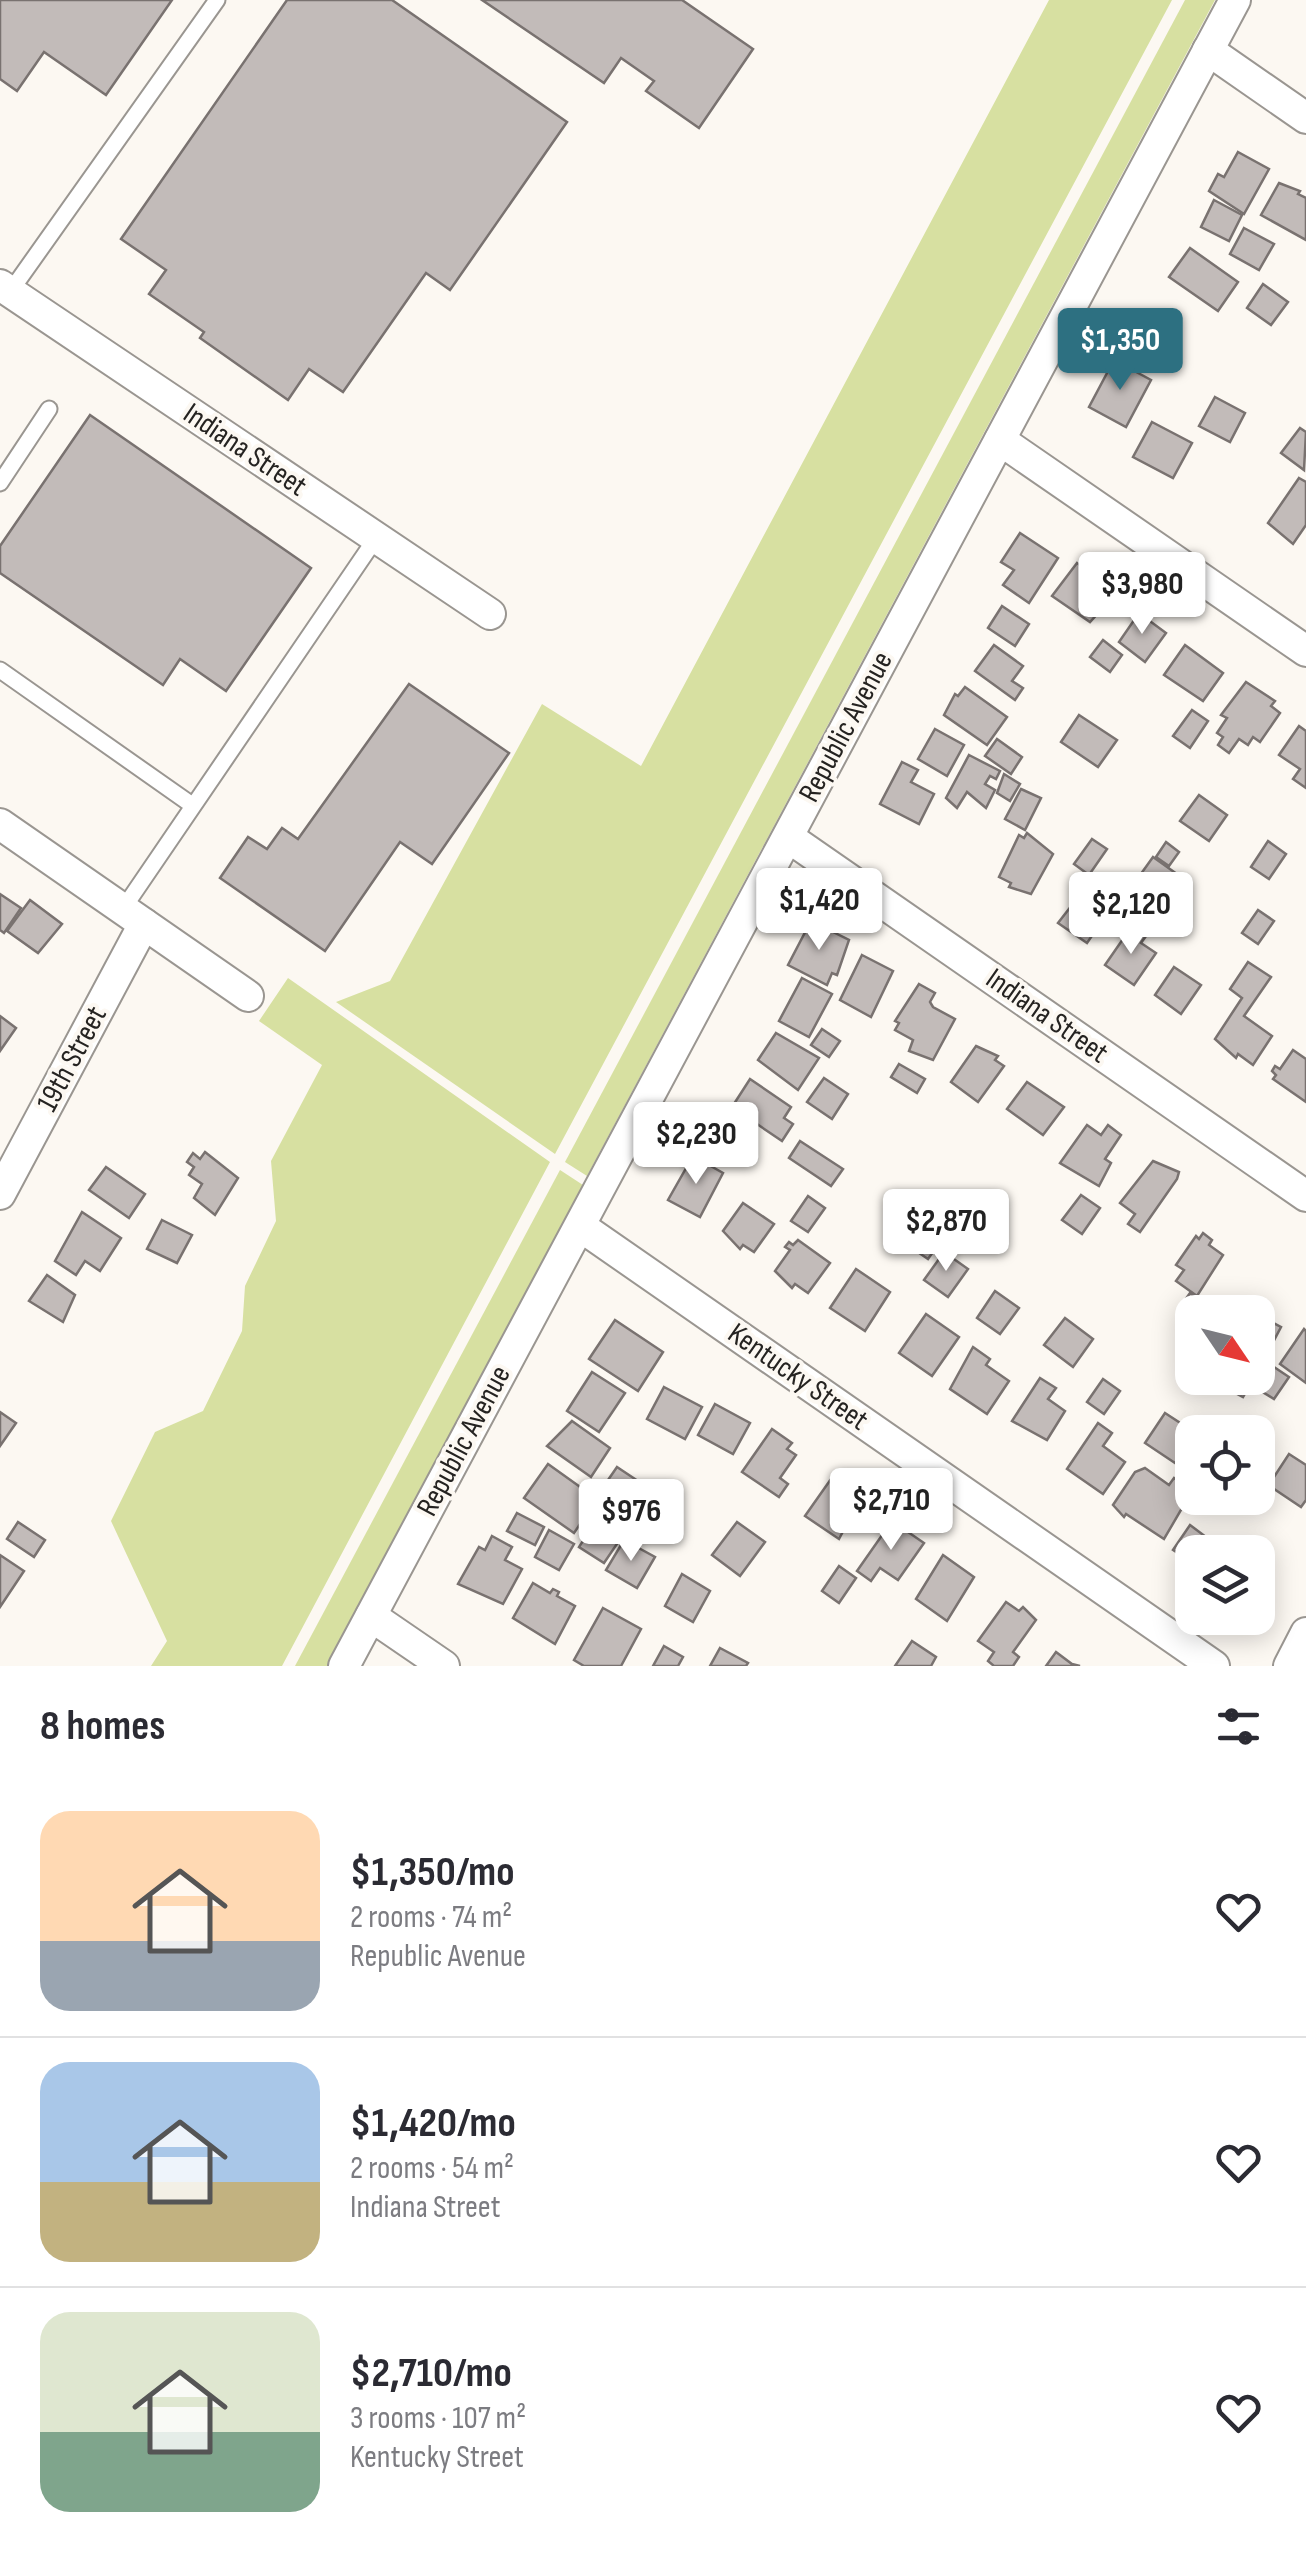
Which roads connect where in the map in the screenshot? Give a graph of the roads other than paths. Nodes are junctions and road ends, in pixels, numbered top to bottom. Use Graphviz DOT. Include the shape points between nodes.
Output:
graph roads {
  1 [pos="216,0"];
  2 [pos="1235,0"];
  3 [pos="1208,50"];
  4 [pos="1306,118"];
  5 [pos="5,288"];
  6 [pos="49,409"];
  7 [pos="1000,440"];
  8 [pos="0,483"];
  9 [pos="376,538"];
  10 [pos="490,614"];
  11 [pos="1306,652"];
  12 [pos="0,670"];
  13 [pos="192,805"];
  14 [pos="0,824"];
  15 [pos="788,836"];
  16 [pos="134,916"];
  17 [pos="248,996"];
  18 [pos="0,1194"];
  19 [pos="1306,1196"];
  20 [pos="580,1226"];
  21 [pos="371,1616"];
  22 [pos="1306,1634"];
  23 [pos="344,1666"];
  24 [pos="444,1666"];
  25 [pos="1214,1666"];
  26 [pos="1289,1666"];
  1 -- 5 [label="lane"];
  2 -- 3 [label="street, Republic Avenue"];
  3 -- 4 [label="street"];
  3 -- 7 [label="street, Republic Avenue"];
  5 -- 9 [label="street, Indiana Street"];
  6 -- 8 [label="lane"];
  7 -- 11 [label="street"];
  7 -- 15 [label="street, Republic Avenue"];
  9 -- 10 [label="street, Indiana Street"];
  9 -- 13 [label="lane"];
  12 -- 13 [label="lane"];
  13 -- 16 [label="lane"];
  14 -- 16 [label="street"];
  15 -- 19 [label="street, Indiana Street"];
  15 -- 20 [label="street, Republic Avenue"];
  16 -- 17 [label="street"];
  16 -- 18 [label="street, 19th Street"];
  20 -- 21 [label="street, Republic Avenue"];
  20 -- 25 [label="street, Kentucky Street"];
  21 -- 23 [label="street, Republic Avenue"];
  21 -- 24 [label="street"];
  22 -- 26 [label="street"];
}
